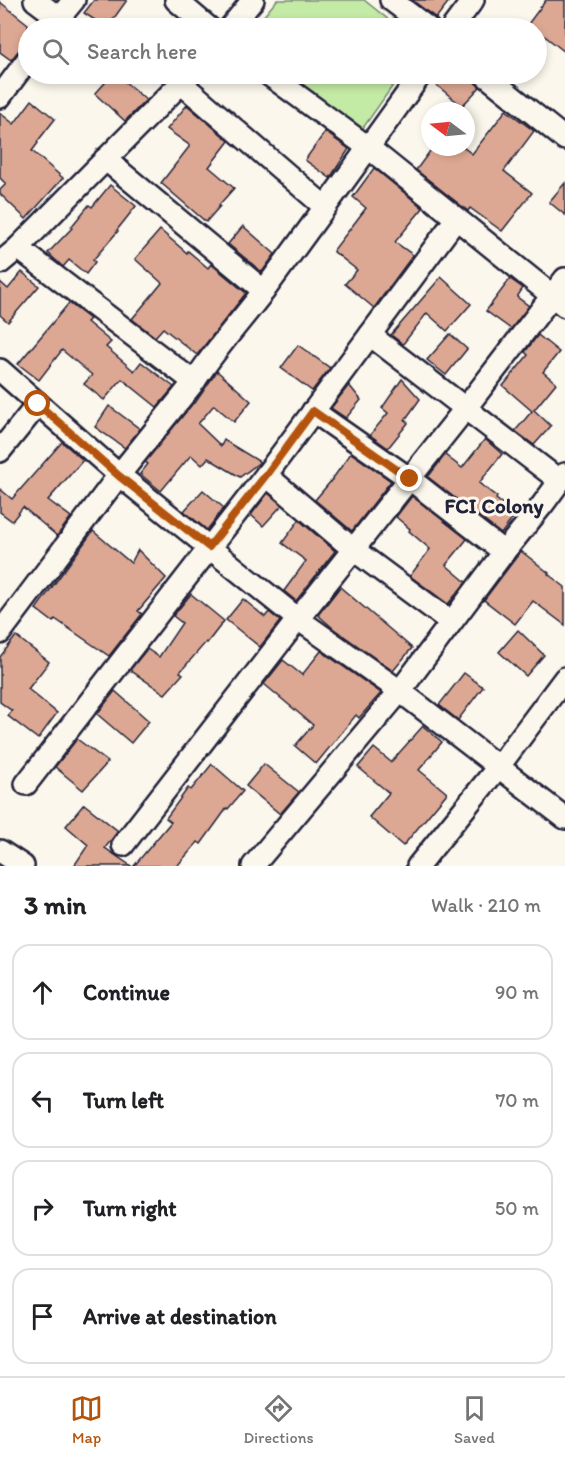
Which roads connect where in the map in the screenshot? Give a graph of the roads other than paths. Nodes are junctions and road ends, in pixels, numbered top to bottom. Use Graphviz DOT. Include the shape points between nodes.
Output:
graph roads {
  1 [pos="34,0"];
  2 [pos="74,0"];
  3 [pos="176,0"];
  4 [pos="253,0"];
  5 [pos="391,0"];
  6 [pos="473,0"];
  7 [pos="50,18"];
  8 [pos="59,18"];
  9 [pos="197,18"];
  10 [pos="238,18"];
  11 [pos="415,18"];
  12 [pos="460,18"];
  13 [pos="18,73"];
  14 [pos="180,84"];
  15 [pos="192,84"];
  16 [pos="282,84"];
  17 [pos="414,84"];
  18 [pos="496,84"];
  19 [pos="0,97"];
  20 [pos="565,139"];
  21 [pos="369,148"];
  22 [pos="105,159"];
  23 [pos="325,207"];
  24 [pos="456,219"];
  25 [pos="18,248"];
  26 [pos="0,263"];
  27 [pos="565,279"];
  28 [pos="264,291"];
  29 [pos="559,301"];
  30 [pos="370,335"];
  31 [pos="0,370"];
  32 [pos="194,382"];
  33 [pos="38,404"];
  34 [pos="465,409"];
  35 [pos="313,411"];
  36 [pos="0,451"];
  37 [pos="266,475"];
  38 [pos="119,476"];
  39 [pos="562,478"];
  40 [pos="410,479"];
  41 [pos="209,547"];
  42 [pos="354,550"];
  43 [pos="504,552"];
  44 [pos="298,619"];
  45 [pos="451,622"];
  46 [pos="0,633"];
  47 [pos="565,678"];
  48 [pos="400,691"];
  49 [pos="499,766"];
  50 [pos="26,784"];
  51 [pos="565,818"];
  52 [pos="123,845"];
  53 [pos="0,851"];
  54 [pos="420,865"];
  55 [pos="23,866"];
  56 [pos="253,866"];
  1 -- 7 [label="street"];
  2 -- 8 [label="street"];
  3 -- 9 [label="street"];
  4 -- 10 [label="street"];
  5 -- 11 [label="street"];
  6 -- 12 [label="street"];
  13 -- 19 [label="street"];
  14 -- 22 [label="street"];
  15 -- 23 [label="street"];
  16 -- 21 [label="street"];
  17 -- 21 [label="street"];
  18 -- 20 [label="street"];
  21 -- 23 [label="street"];
  21 -- 24 [label="street"];
  22 -- 25 [label="street"];
  22 -- 28 [label="street"];
  23 -- 28 [label="street"];
  24 -- 29 [label="street"];
  24 -- 30 [label="street"];
  25 -- 26 [label="street"];
  25 -- 32 [label="street"];
  27 -- 29 [label="street"];
  28 -- 32 [label="street"];
  29 -- 34 [label="street"];
  30 -- 34 [label="street"];
  30 -- 35 [label="street"];
  31 -- 33 [label="street"];
  32 -- 38 [label="street"];
  33 -- 36 [label="street"];
  33 -- 38 [label="street"];
  34 -- 39 [label="street"];
  34 -- 40 [label="street"];
  35 -- 37 [label="street"];
  35 -- 40 [label="street"];
  37 -- 41 [label="street"];
  37 -- 42 [label="street"];
  38 -- 41 [label="street"];
  38 -- 46 [label="street"];
  39 -- 43 [label="street"];
  40 -- 42 [label="street"];
  40 -- 43 [label="street"];
  41 -- 44 [label="street"];
  41 -- 50 [label="street"];
  42 -- 44 [label="street"];
  42 -- 45 [label="street"];
  43 -- 45 [label="street"];
  44 -- 48 [label="street"];
  44 -- 52 [label="street"];
  45 -- 48 [label="street"];
  47 -- 49 [label="street"];
  48 -- 49 [label="street"];
  48 -- 56 [label="street"];
  49 -- 51 [label="street"];
  49 -- 54 [label="street"];
  53 -- 55 [label="street"];
}
